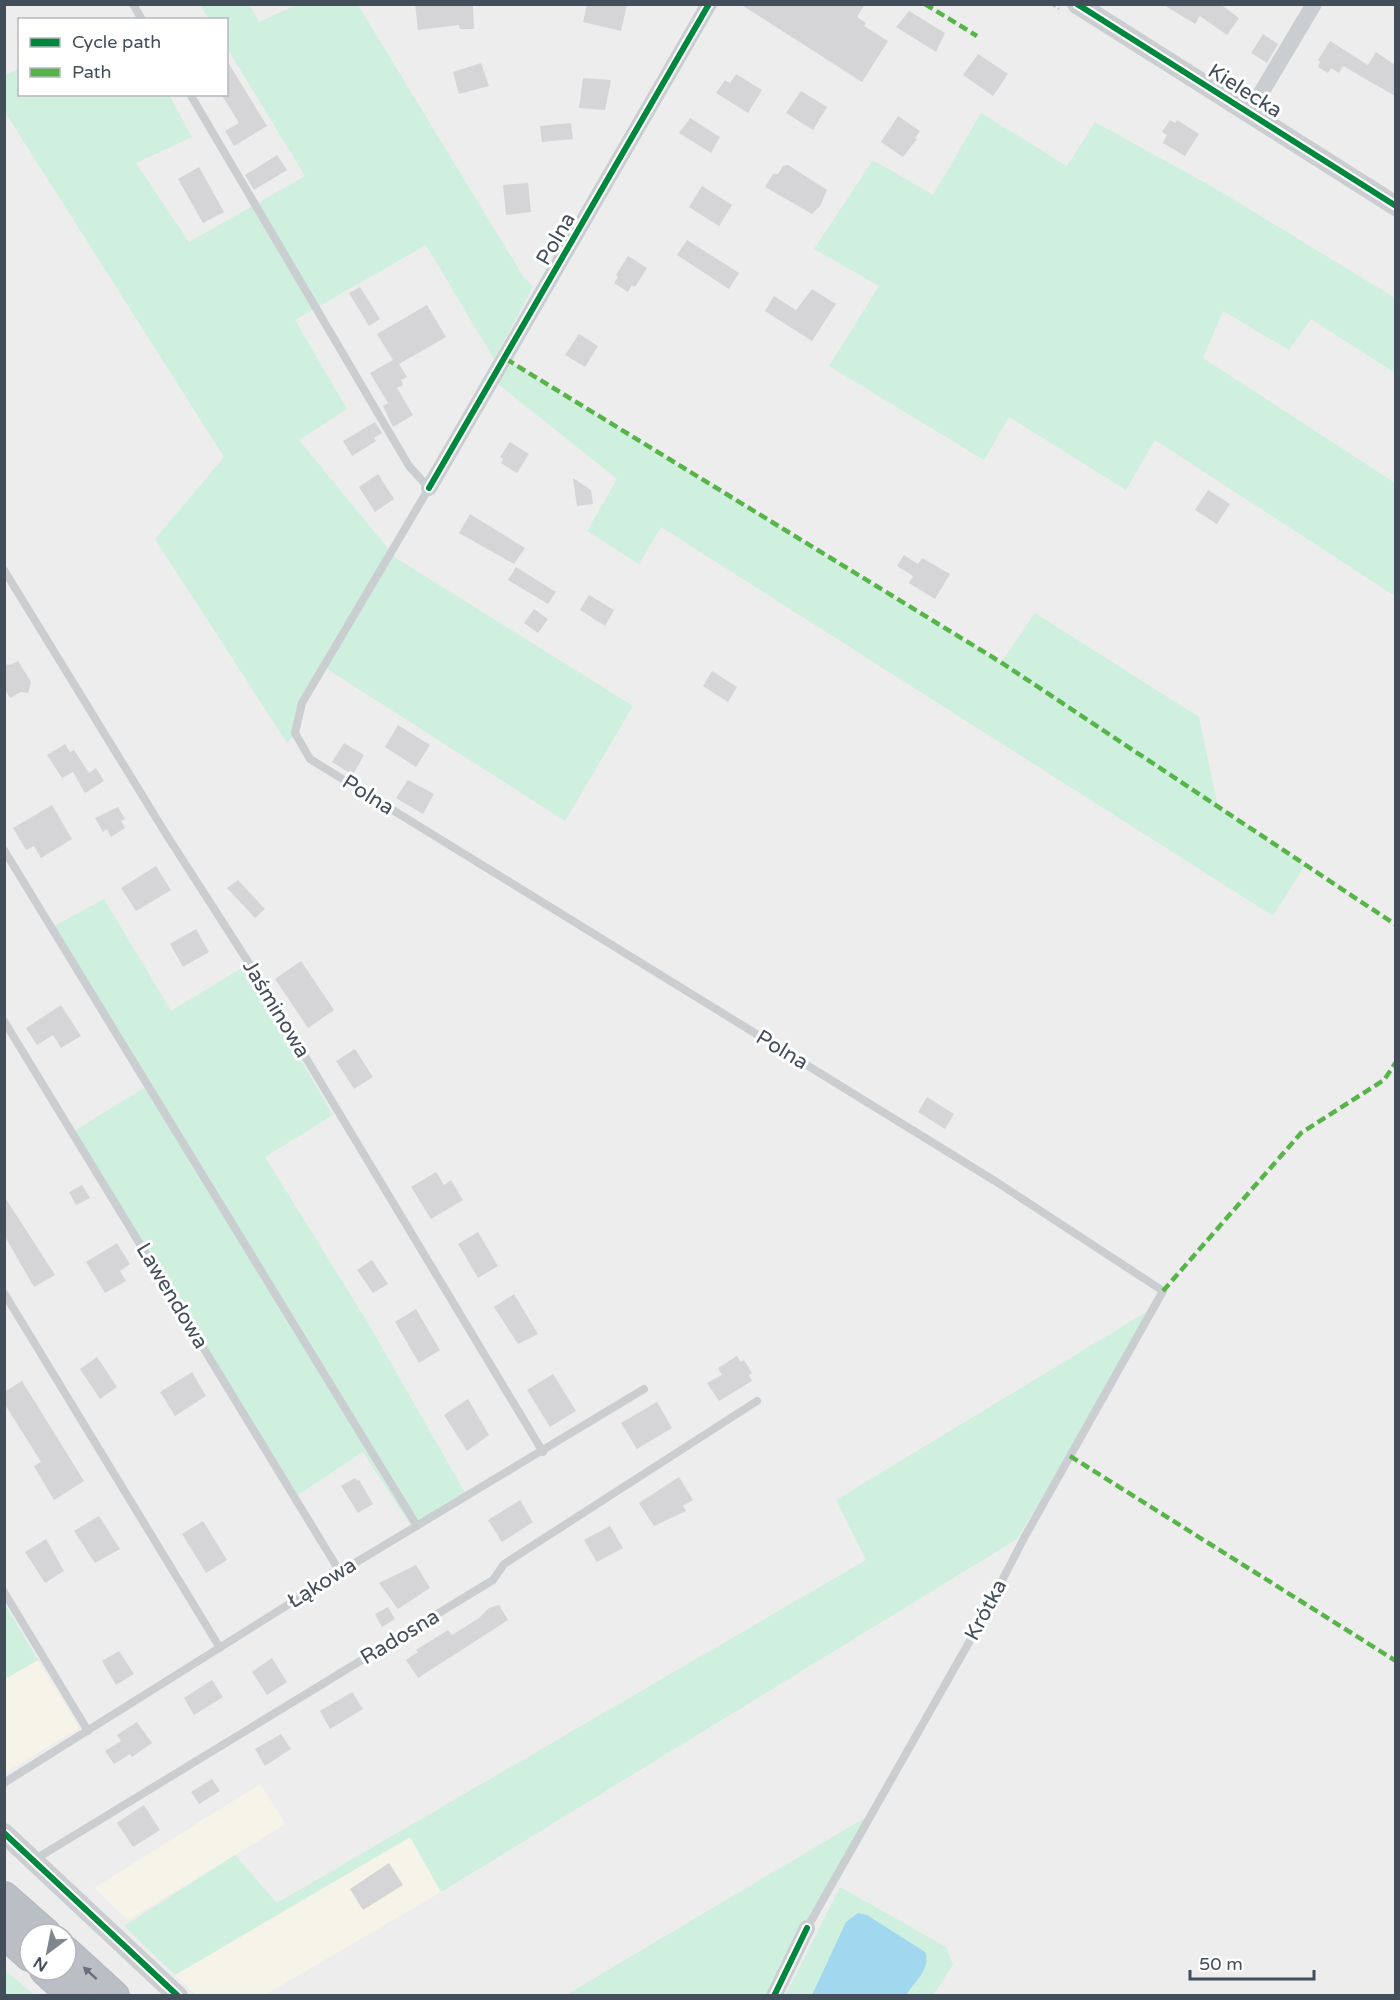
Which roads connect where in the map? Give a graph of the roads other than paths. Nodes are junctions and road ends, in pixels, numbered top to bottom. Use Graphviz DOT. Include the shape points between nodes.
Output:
graph roads {
  1 [pos="133,4"];
  2 [pos="709,4"];
  3 [pos="1077,4"];
  4 [pos="1314,4"];
  5 [pos="141,18"];
  6 [pos="191,96"];
  7 [pos="1249,113"];
  8 [pos="1395,206"];
  9 [pos="429,488"];
  10 [pos="4,570"];
  11 [pos="4,850"];
  12 [pos="4,1021"];
  13 [pos="1163,1291"];
  14 [pos="4,1293"];
  15 [pos="644,1389"];
  16 [pos="757,1401"];
  17 [pos="543,1452"];
  18 [pos="417,1526"];
  19 [pos="340,1572"];
  20 [pos="4,1592"];
  21 [pos="220,1648"];
  22 [pos="88,1731"];
  23 [pos="4,1783"];
  24 [pos="4,1833"];
  25 [pos="34,1860"];
  26 [pos="4,1897"];
  27 [pos="32,1922"];
  28 [pos="807,1928"];
  29 [pos="4,1933"];
  30 [pos="18,1945"];
  31 [pos="78,1963"];
  32 [pos="58,1982"];
  33 [pos="73,1995"];
  34 [pos="114,1995"];
  35 [pos="178,1995"];
  36 [pos="774,1995"];
  1 -- 5 [label="lane"];
  2 -- 9 [label="street, Polna"];
  3 -- 7 [label="street, Kielecka"];
  4 -- 7 [label="street"];
  6 -- 9 [label="lane" via="409,466"];
  7 -- 8 [label="street, Kielecka"];
  9 -- 13 [label="lane, Polna" via="302,703 295,734 310,759 995,1181"];
  10 -- 17 [label="lane, Jaśminowa" via="247,960"];
  11 -- 18 [label="lane"];
  12 -- 19 [label="lane, Lawendowa"];
  13 -- 28 [label="lane, Krótka"];
  14 -- 21 [label="lane"];
  15 -- 17 [label="lane, Łąkowa"];
  16 -- 25 [label="lane, Radosna" via="504,1564 493,1580"];
  17 -- 18 [label="lane, Łąkowa"];
  18 -- 19 [label="lane, Łąkowa"];
  19 -- 21 [label="lane, Łąkowa"];
  20 -- 22 [label="lane"];
  21 -- 22 [label="lane, Łąkowa"];
  22 -- 23 [label="lane, Łąkowa"];
  24 -- 25 [label="street"];
  25 -- 35 [label="street"];
  26 -- 27 [label="highway"];
  28 -- 36 [label="street"];
  29 -- 30 [label="highway"];
  34 -- 31 [label="highway, one-way"];
  32 -- 33 [label="highway"];
}
